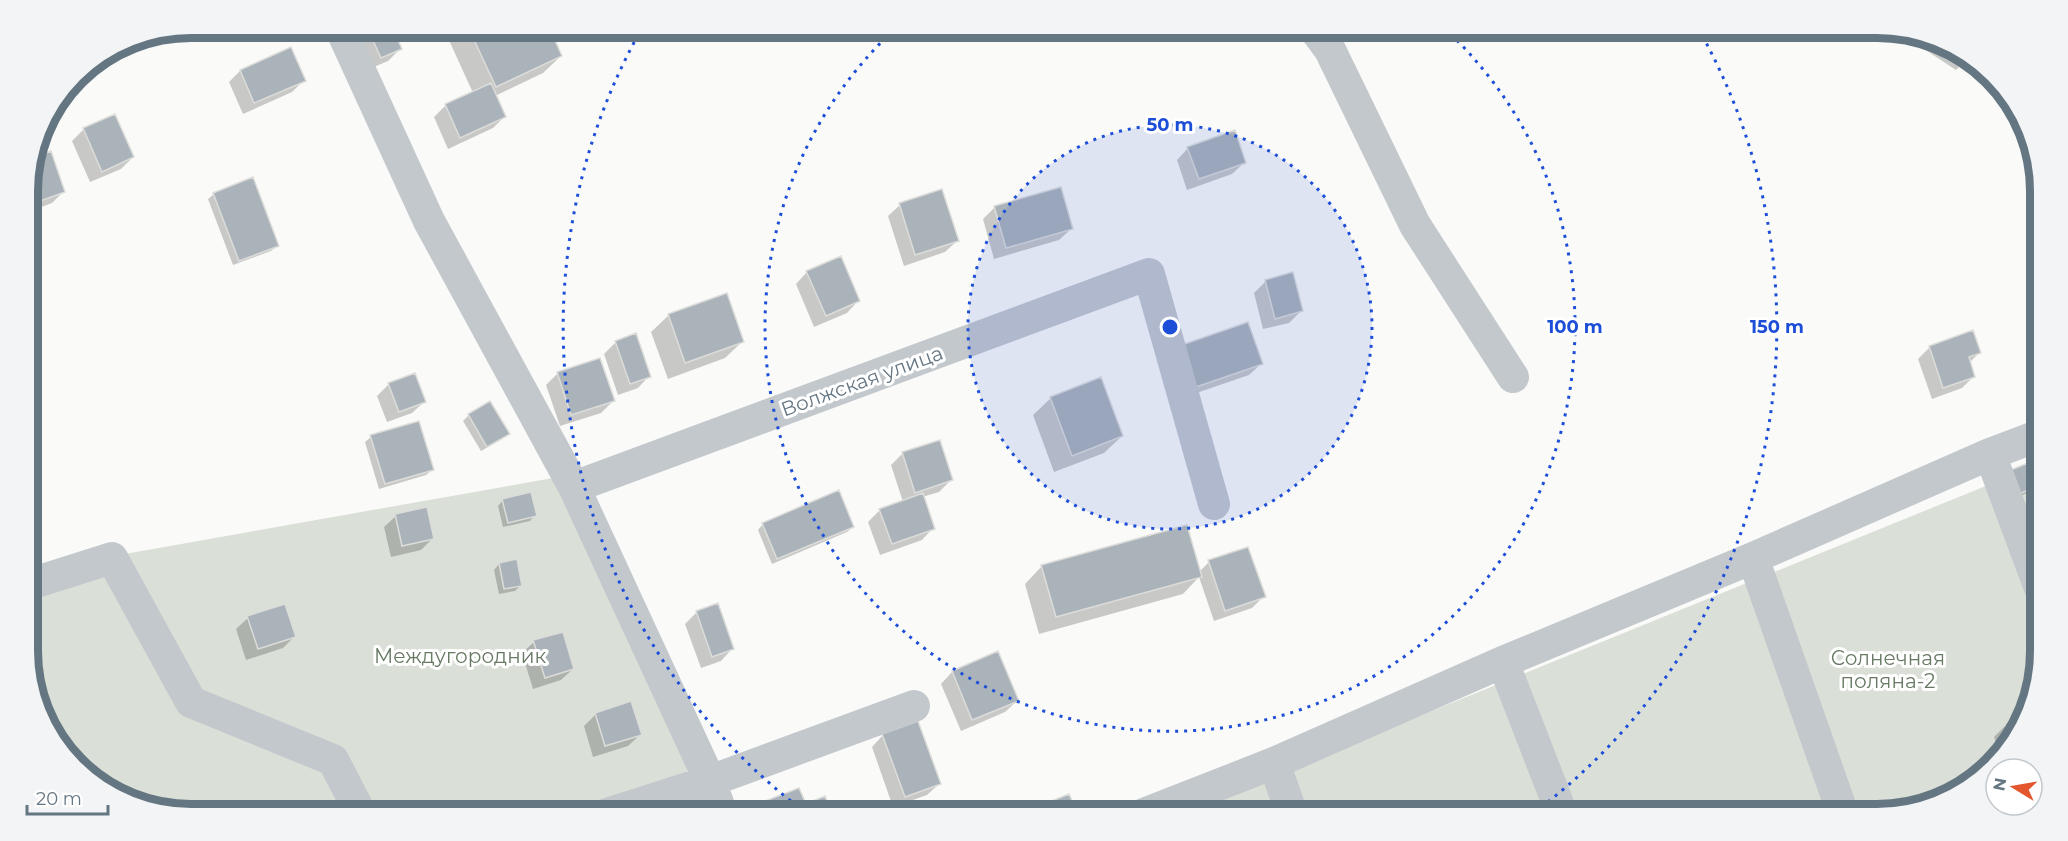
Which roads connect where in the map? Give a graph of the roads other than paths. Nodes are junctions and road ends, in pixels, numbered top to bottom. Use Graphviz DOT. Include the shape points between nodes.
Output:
graph roads {
  1 [pos="345,38"];
  2 [pos="1321,38"];
  3 [pos="1513,377"];
  4 [pos="2030,439"];
  5 [pos="1990,454"];
  6 [pos="574,487"];
  7 [pos="1214,504"];
  8 [pos="1753,558"];
  9 [pos="2030,561"];
  10 [pos="38,581"];
  11 [pos="1503,662"];
  12 [pos="914,706"];
  13 [pos="1274,763"];
  14 [pos="710,782"];
  15 [pos="1171,803"];
  16 [pos="1288,803"];
  17 [pos="1558,803"];
  18 [pos="1839,803"];
  19 [pos="357,804"];
  20 [pos="640,804"];
  21 [pos="718,804"];
  1 -- 6 [label="street" via="429,221"];
  2 -- 3 [label="street" via="1415,225"];
  4 -- 5 [label="street"];
  5 -- 8 [label="street"];
  5 -- 9 [label="street"];
  6 -- 7 [label="street, Волжская улица" via="1149,274"];
  6 -- 14 [label="street"];
  8 -- 11 [label="street"];
  8 -- 18 [label="street"];
  10 -- 19 [label="street" via="112,558 191,702 333,760"];
  11 -- 13 [label="street"];
  11 -- 17 [label="street"];
  12 -- 14 [label="street"];
  13 -- 15 [label="street"];
  13 -- 16 [label="street"];
  14 -- 20 [label="street"];
  14 -- 21 [label="street"];
}
